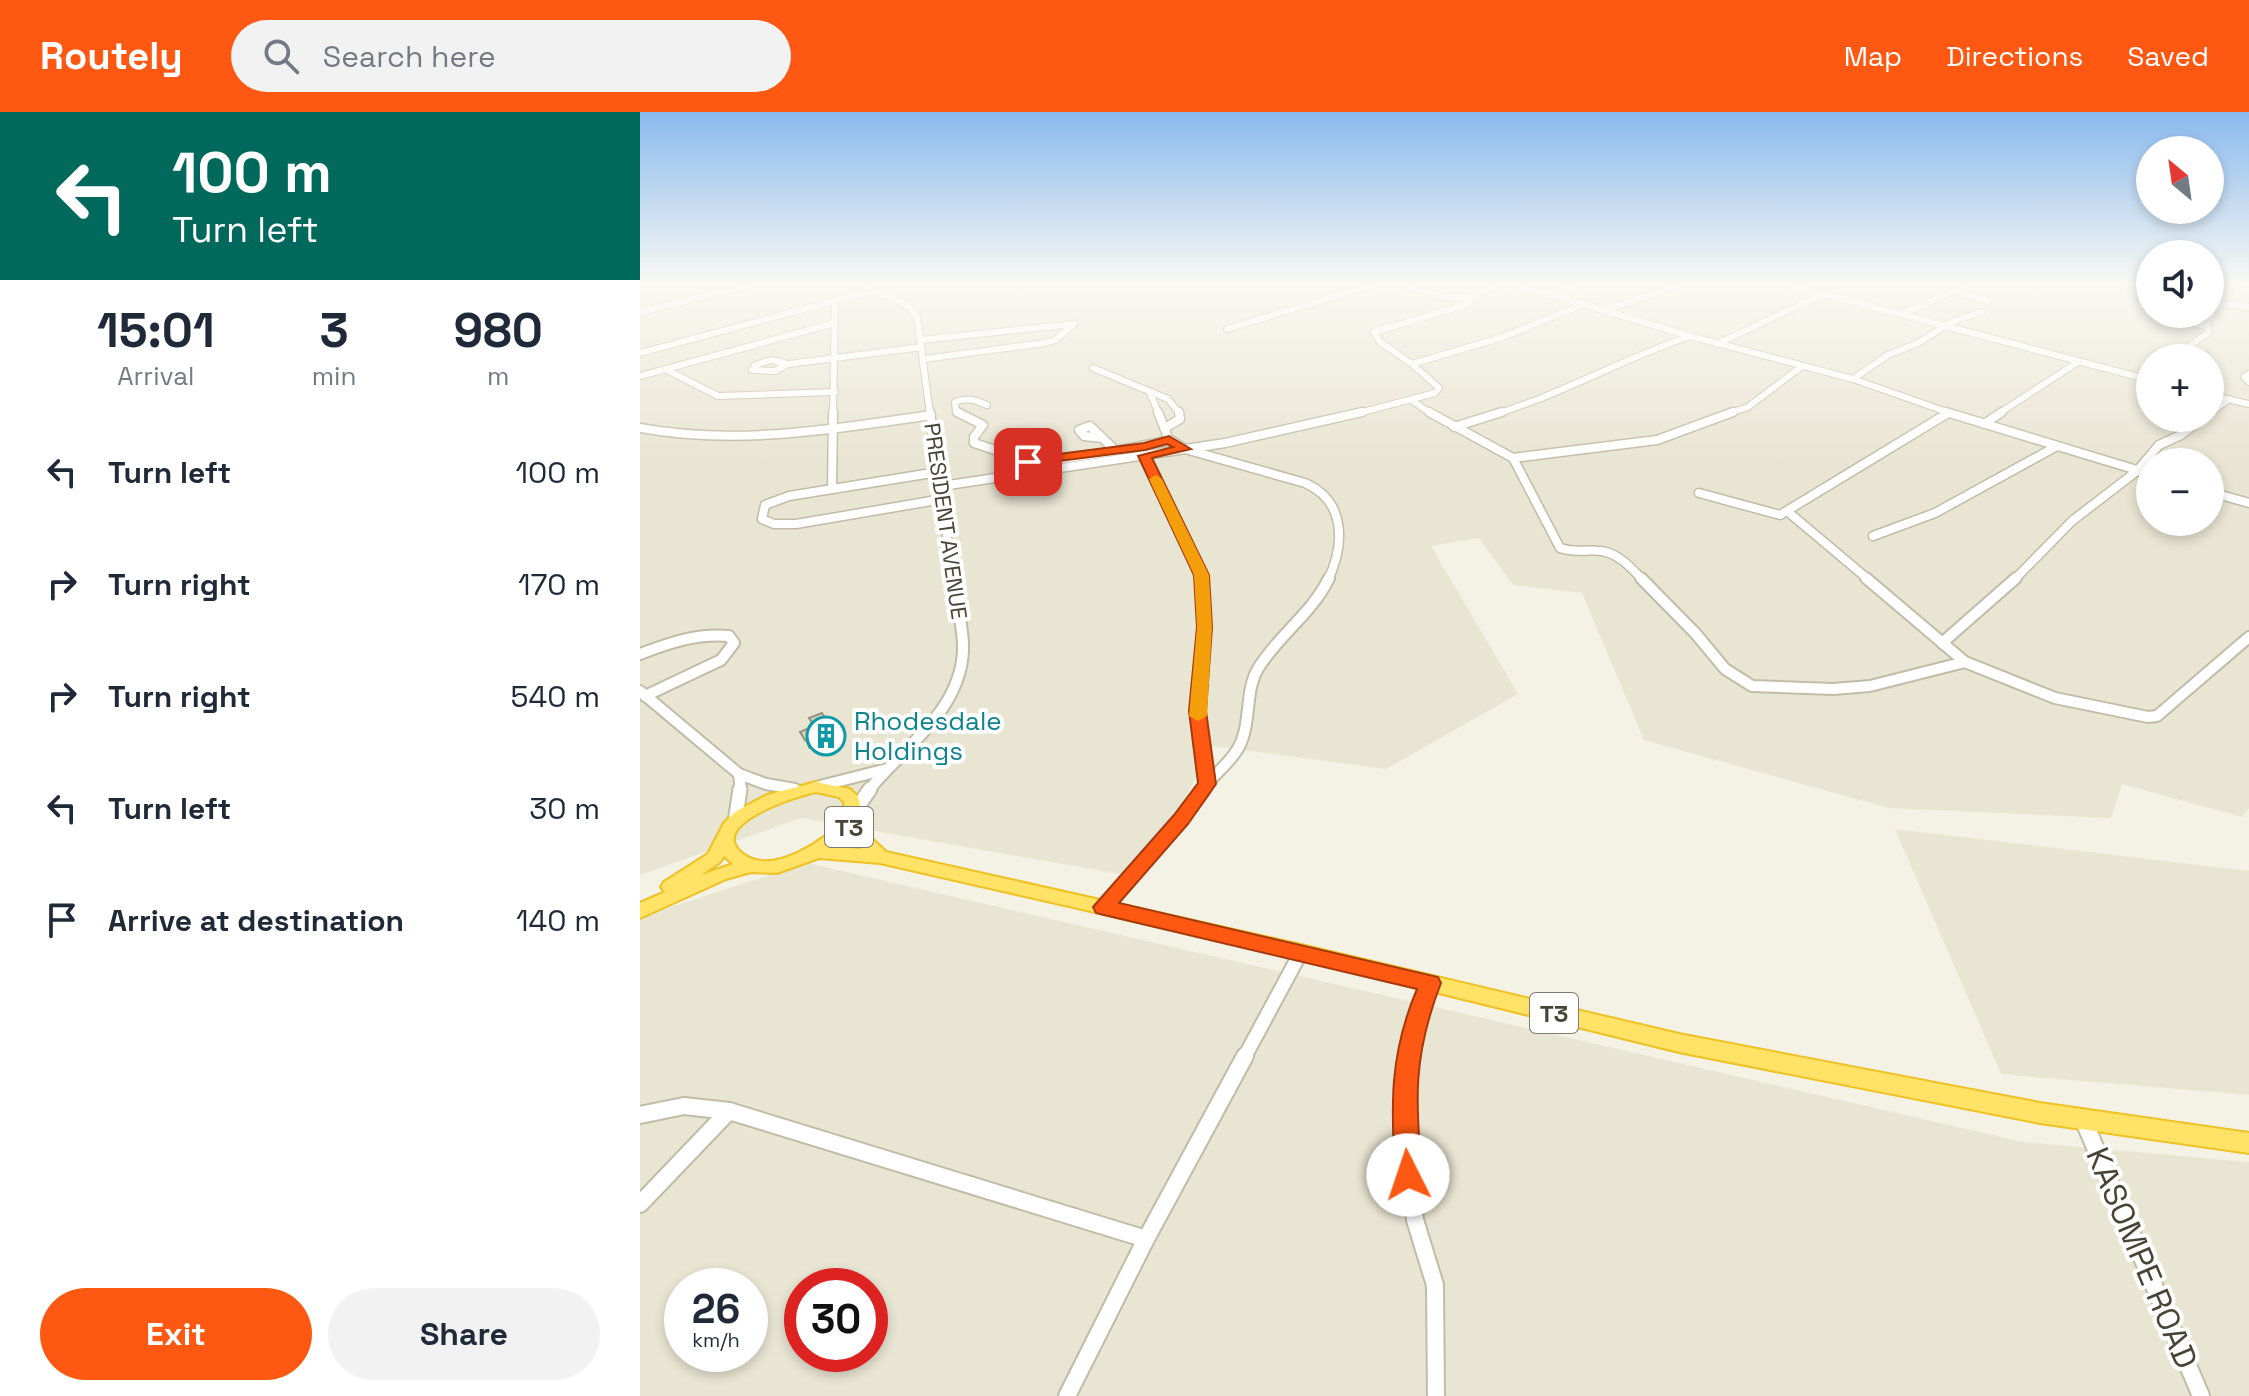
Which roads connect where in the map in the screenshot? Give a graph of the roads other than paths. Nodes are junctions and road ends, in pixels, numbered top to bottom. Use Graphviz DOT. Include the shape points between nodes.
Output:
graph roads {
  1 [pos="678,343"];
  2 [pos="761,343"];
  3 [pos="835,343"];
  4 [pos="922,343"];
  5 [pos="1045,343"];
  6 [pos="1381,343"];
  7 [pos="1485,343"];
  8 [pos="1670,343"];
  9 [pos="1713,343"];
  10 [pos="1918,343"];
  11 [pos="2007,343"];
  12 [pos="1717,344"];
  13 [pos="640,353"];
  14 [pos="835,358"];
  15 [pos="924,359"];
  16 [pos="2078,362"];
  17 [pos="788,364"];
  18 [pos="1412,364"];
  19 [pos="1801,367"];
  20 [pos="1093,368"];
  21 [pos="665,369"];
  22 [pos="2249,374"];
  23 [pos="640,376"];
  24 [pos="2136,377"];
  25 [pos="1853,379"];
  26 [pos="2249,382"];
  27 [pos="1149,391"];
  28 [pos="835,392"];
  29 [pos="2249,393"];
  30 [pos="2224,398"];
  31 [pos="2229,399"];
  32 [pos="1411,400"];
  33 [pos="2239,402"];
  34 [pos="2224,403"];
  35 [pos="2249,404"];
  36 [pos="987,405"];
  37 [pos="1948,413"];
  38 [pos="931,415"];
  39 [pos="1984,424"];
  40 [pos="1454,427"];
  41 [pos="640,428"];
  42 [pos="1165,428"];
  43 [pos="832,429"];
  44 [pos="2185,432"];
  45 [pos="1102,438"];
  46 [pos="1169,440"];
  47 [pos="2057,446"];
  48 [pos="2156,448"];
  49 [pos="1185,449"];
  50 [pos="1116,451"];
  51 [pos="1145,456"];
  52 [pos="1513,458"];
  53 [pos="2136,471"];
  54 [pos="938,472"];
  55 [pos="2136,472"];
  56 [pos="942,486"];
  57 [pos="832,489"];
  58 [pos="1699,493"];
  59 [pos="2224,496"];
  60 [pos="943,499"];
  61 [pos="2249,503"];
  62 [pos="1787,511"];
  63 [pos="1873,536"];
  64 [pos="2249,637"];
  65 [pos="1942,643"];
  66 [pos="640,654"];
  67 [pos="1965,662"];
  68 [pos="642,693"];
  69 [pos="887,769"];
  70 [pos="739,774"];
  71 [pos="1207,784"];
  72 [pos="816,787"];
  73 [pos="795,789"];
  74 [pos="854,815"];
  75 [pos="731,830"];
  76 [pos="820,852"];
  77 [pos="880,857"];
  78 [pos="754,865"];
  79 [pos="640,902"];
  80 [pos="1104,907"];
  81 [pos="640,911"];
  82 [pos="1301,952"];
  83 [pos="1430,983"];
  84 [pos="729,1111"];
  85 [pos="640,1115"];
  86 [pos="2083,1119"];
  87 [pos="2244,1142"];
  88 [pos="640,1204"];
  89 [pos="1146,1239"];
  90 [pos="1067,1396"];
  91 [pos="1436,1396"];
  92 [pos="2201,1396"];
  1 -- 13 [label="street"];
  2 -- 21 [label="street"];
  3 -- 14 [label="street"];
  4 -- 14 [label="street"];
  4 -- 15 [label="street, PRESIDENT AVENUE"];
  5 -- 15 [label="street"];
  6 -- 18 [label="street"];
  7 -- 18 [label="street"];
  8 -- 40 [label="street" via="1527,405"];
  9 -- 12 [label="street"];
  10 -- 25 [label="street"];
  11 -- 16 [label="street"];
  12 -- 19 [label="street"];
  14 -- 17 [label="street"];
  14 -- 28 [label="street"];
  15 -- 38 [label="street, PRESIDENT AVENUE"];
  16 -- 24 [label="street"];
  16 -- 39 [label="street"];
  18 -- 32 [label="street" via="1439,390"];
  19 -- 25 [label="street"];
  19 -- 52 [label="street" via="1748,407 1657,440"];
  20 -- 27 [label="street"];
  21 -- 23 [label="street"];
  21 -- 28 [label="street" via="718,396"];
  22 -- 26 [label="street" via="2244,377"];
  25 -- 37 [label="street"];
  27 -- 42 [label="street"];
  27 -- 42 [label="street" via="1168,399 1180,414"];
  28 -- 43 [label="street"];
  29 -- 33 [label="street"];
  30 -- 31 [label="street"];
  31 -- 33 [label="street"];
  31 -- 34 [label="street"];
  32 -- 40 [label="street"];
  32 -- 49 [label="street"];
  33 -- 35 [label="street"];
  36 -- 50 [label="street" via="961,398 954,408 983,425 974,443 986,449 1035,463"];
  37 -- 39 [label="street"];
  37 -- 62 [label="street"];
  38 -- 43 [label="street"];
  38 -- 54 [label="street, PRESIDENT AVENUE"];
  39 -- 47 [label="street"];
  40 -- 52 [label="street"];
  41 -- 43 [label="street" via="723,436"];
  42 -- 46 [label="street"];
  43 -- 57 [label="street"];
  44 -- 48 [label="street"];
  45 -- 50 [label="street"];
  46 -- 49 [label="street"];
  46 -- 50 [label="street"];
  47 -- 53 [label="street"];
  47 -- 63 [label="street" via="1935,513"];
  49 -- 51 [label="street"];
  49 -- 71 [label="street" via="1324,491 1331,497 1339,533 1334,573 1256,671 1241,744"];
  51 -- 56 [label="street"];
  51 -- 71 [label="street" via="1201,575 1204,627 1198,711"];
  52 -- 67 [label="street" via="1560,548 1606,552 1624,561 1743,682 1763,687 1870,686"];
  54 -- 56 [label="street, PRESIDENT AVENUE"];
  54 -- 57 [label="street"];
  55 -- 65 [label="street" via="2072,521 1998,597"];
  56 -- 60 [label="street, PRESIDENT AVENUE"];
  57 -- 60 [label="street" via="778,499 763,508 762,519 796,524"];
  58 -- 62 [label="street" via="1774,514"];
  59 -- 61 [label="street"];
  60 -- 69 [label="street, PRESIDENT AVENUE" via="963,651 954,688 928,729"];
  62 -- 65 [label="street"];
  64 -- 67 [label="street" via="2157,716 2148,717 2055,698"];
  65 -- 67 [label="street"];
  66 -- 68 [label="street" via="716,634 729,636 734,643 721,660"];
  68 -- 70 [label="street"];
  69 -- 72 [label="street"];
  69 -- 74 [label="street, PRESIDENT AVENUE" via="866,790"];
  70 -- 73 [label="street"];
  70 -- 75 [label="street" via="739,808"];
  71 -- 80 [label="street"];
  72 -- 73 [label="highway, T3"];
  72 -- 74 [label="highway, T3" via="844,793"];
  73 -- 75 [label="highway, T3" via="759,803"];
  74 -- 76 [label="highway, T3" via="846,831"];
  74 -- 77 [label="highway, T3" via="859,837"];
  75 -- 78 [label="highway" via="731,854"];
  75 -- 79 [label="highway, T3" via="714,858"];
  76 -- 77 [label="highway, T3"];
  76 -- 78 [label="highway, T3" via="786,864"];
  77 -- 80 [label="highway, T3"];
  78 -- 81 [label="highway, T3" via="720,874"];
  80 -- 82 [label="highway, T3"];
  82 -- 83 [label="highway, T3"];
  82 -- 89 [label="street"];
  83 -- 86 [label="highway, T3" via="1710,1049"];
  83 -- 91 [label="street" via="1414,1023 1403,1097 1415,1220 1435,1285"];
  84 -- 85 [label="street" via="697,1104"];
  84 -- 88 [label="street"];
  84 -- 89 [label="street"];
  86 -- 87 [label="highway, T3"];
  86 -- 92 [label="street, KASOMPE ROAD"];
  89 -- 90 [label="street"];
}
